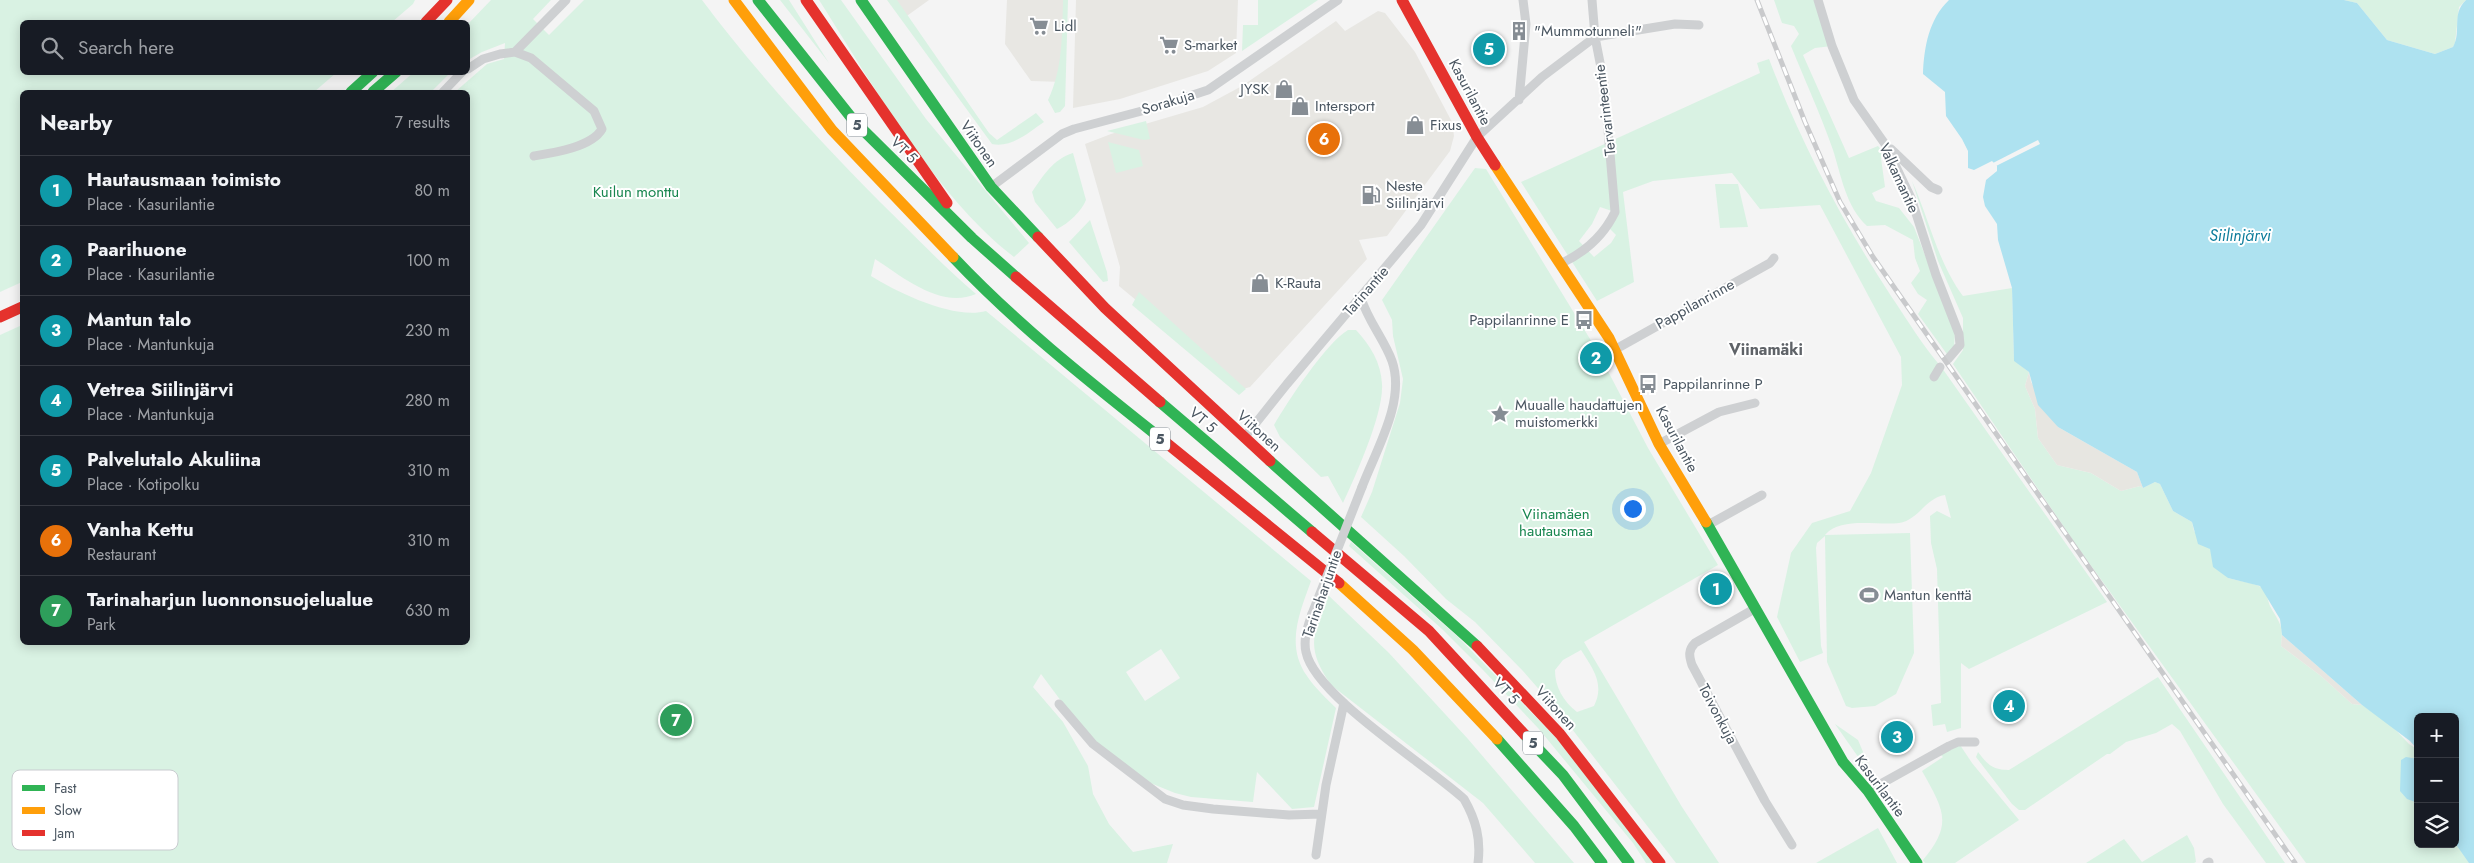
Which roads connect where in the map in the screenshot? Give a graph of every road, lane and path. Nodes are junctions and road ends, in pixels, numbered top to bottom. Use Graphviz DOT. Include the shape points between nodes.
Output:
graph roads {
  1 [pos="447,0"];
  2 [pos="469,0"];
  3 [pos="566,0"];
  4 [pos="734,0"];
  5 [pos="758,0"];
  6 [pos="806,0"];
  7 [pos="861,0"];
  8 [pos="1338,0"];
  9 [pos="1402,0"];
  10 [pos="1523,0"];
  11 [pos="1592,0"];
  12 [pos="1818,0"];
  13 [pos="428,20"];
  14 [pos="451,20"];
  15 [pos="1699,25"];
  16 [pos="1595,37"];
  17 [pos="515,52"];
  18 [pos="470,68"];
  19 [pos="369,75"];
  20 [pos="393,75"];
  21 [pos="459,75"];
  22 [pos="353,90"];
  23 [pos="375,90"];
  24 [pos="445,90"];
  25 [pos="1519,100"];
  26 [pos="1477,137"];
  27 [pos="1885,144"];
  28 [pos="534,156"];
  29 [pos="991,187"];
  30 [pos="1938,190"];
  31 [pos="972,238"];
  32 [pos="1774,258"];
  33 [pos="1562,263"];
  34 [pos="1360,298"];
  35 [pos="20,308"];
  36 [pos="0,317"];
  37 [pos="1616,349"];
  38 [pos="1948,359"];
  39 [pos="1940,367"];
  40 [pos="1934,377"];
  41 [pos="1756,404"];
  42 [pos="1244,438"];
  43 [pos="1660,444"];
  44 [pos="1762,495"];
  45 [pos="1708,525"];
  46 [pos="1756,608"];
  47 [pos="1344,703"];
  48 [pos="1059,704"];
  49 [pos="1975,742"];
  50 [pos="1868,791"];
  51 [pos="1321,814"];
  52 [pos="1792,845"];
  53 [pos="1316,856"];
  54 [pos="1478,863"];
  55 [pos="1602,863"];
  56 [pos="1628,863"];
  57 [pos="1660,863"];
  58 [pos="1917,863"];
  1 -- 13 [label="main road"];
  2 -- 14 [label="main road"];
  3 -- 17 [label="street"];
  4 -- 55 [label="main road, 5" via="832,130 985,291 1054,354 1323,569 1414,650 1574,826"];
  5 -- 31 [label="main road, VT 5 / 5" via="854,122"];
  6 -- 31 [label="main road"];
  7 -- 29 [label="main road, Viitonen"];
  8 -- 29 [label="street, Sorakuja" via="1208,90 1062,134"];
  9 -- 26 [label="main road, Kasurilantie"];
  10 -- 25 [label="street" via="1526,24"];
  11 -- 16 [label="street, Tervarinteentie"];
  12 -- 27 [label="street, Valkamantie" via="1854,100"];
  15 -- 16 [label="street" via="1675,24"];
  16 -- 25 [label="street, Tarinantie" via="1542,77"];
  16 -- 33 [label="street, Tervarinteentie" via="1604,83 1615,212 1608,227 1580,254"];
  17 -- 18 [label="street" via="483,59"];
  17 -- 28 [label="street" via="530,58 594,111 602,129 599,135 585,144"];
  19 -- 22 [label="main road"];
  20 -- 23 [label="main road"];
  21 -- 24 [label="street"];
  25 -- 26 [label="street, Tarinantie"];
  26 -- 33 [label="main road, Kasurilantie"];
  26 -- 34 [label="street, Tarinantie" via="1421,225"];
  27 -- 30 [label="street"];
  27 -- 38 [label="street, Valkamantie" via="1911,198 1959,334 1960,345"];
  29 -- 42 [label="main road, Viitonen" via="1105,308"];
  31 -- 56 [label="main road, VT 5 / 5" via="1063,320 1430,631 1563,775"];
  32 -- 37 [label="street, Pappilanrinne" via="1770,264"];
  33 -- 37 [label="main road, Kasurilantie"];
  34 -- 42 [label="street, Tarinantie"];
  34 -- 47 [label="street, Tarinaharjuntie, bridge" via="1392,362 1395,388 1386,427 1312,614 1305,640 1308,657 1318,678"];
  35 -- 36 [label="main road"];
  37 -- 43 [label="main road, Kasurilantie"];
  39 -- 40 [label="street"];
  41 -- 43 [label="street" via="1719,412"];
  42 -- 57 [label="main road, Viitonen" via="1486,654 1560,734"];
  43 -- 45 [label="main road, Kasurilantie"];
  44 -- 45 [label="street"];
  45 -- 46 [label="main road, Kasurilantie"];
  46 -- 50 [label="main road, Kasurilantie" via="1843,762"];
  46 -- 52 [label="street, Toivonkuja" via="1695,643 1689,656 1729,735"];
  47 -- 51 [label="street"];
  47 -- 54 [label="street, Tarinaharjuntie" via="1464,799 1475,820 1480,847"];
  48 -- 51 [label="street" via="1094,744 1165,799 1213,809 1289,816"];
  49 -- 50 [label="street" via="1958,742 1949,746"];
  50 -- 58 [label="main road, Kasurilantie"];
  51 -- 53 [label="street"];
}
